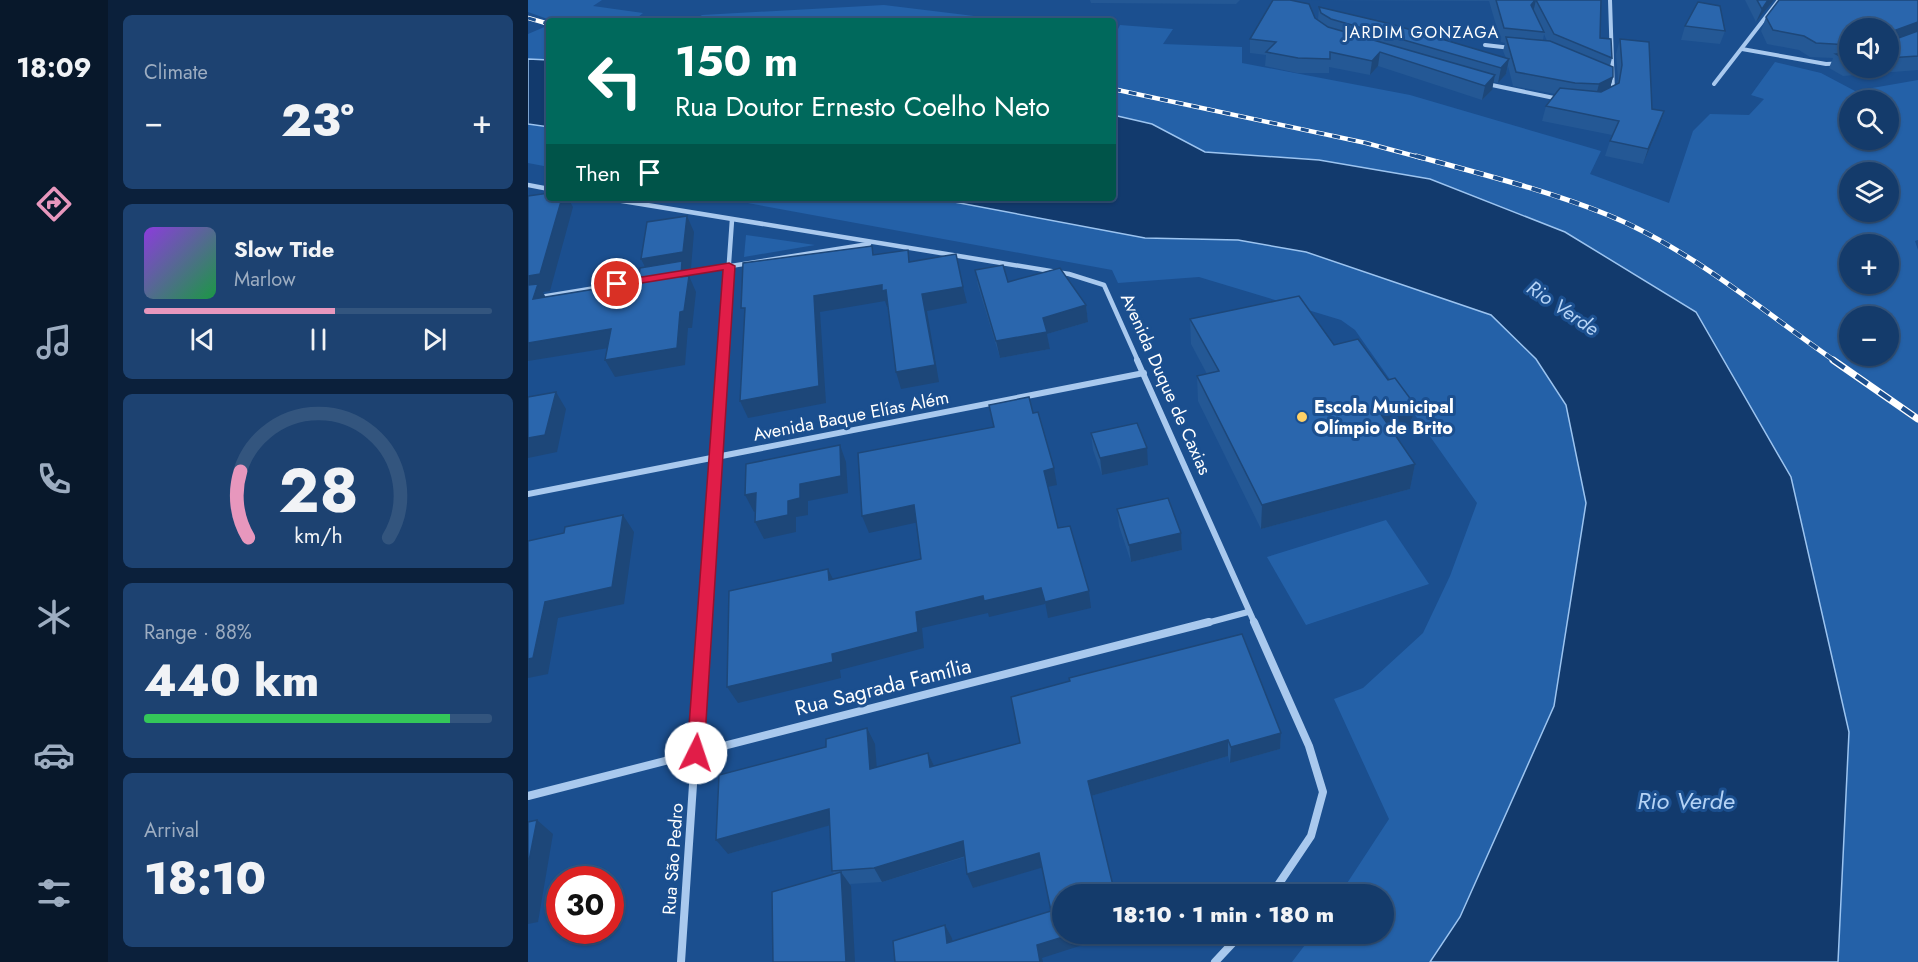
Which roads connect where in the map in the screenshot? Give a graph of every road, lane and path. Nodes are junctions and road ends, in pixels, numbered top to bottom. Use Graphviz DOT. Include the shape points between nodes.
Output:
graph roads {
  1 [pos="1610,0"];
  2 [pos="1779,0"];
  3 [pos="1485,45"];
  4 [pos="1516,48"];
  5 [pos="1742,49"];
  6 [pos="1839,63"];
  7 [pos="1604,75"];
  8 [pos="1614,79"];
  9 [pos="1486,83"];
  10 [pos="1714,84"];
  11 [pos="1560,99"];
  12 [pos="1607,99"];
  13 [pos="528,185"];
  14 [pos="546,188"];
  15 [pos="621,201"];
  16 [pos="732,220"];
  17 [pos="875,243"];
  18 [pos="729,266"];
  19 [pos="670,276"];
  20 [pos="646,279"];
  21 [pos="528,298"];
  22 [pos="1144,374"];
  23 [pos="716,458"];
  24 [pos="528,494"];
  25 [pos="1248,612"];
  26 [pos="696,753"];
  27 [pos="528,796"];
  28 [pos="1279,884"];
  29 [pos="1232,944"];
  30 [pos="681,962"];
  31 [pos="1215,962"];
  1 -- 8 [label="street"];
  2 -- 5 [label="street"];
  3 -- 4 [label="street"];
  5 -- 6 [label="street"];
  5 -- 10 [label="street"];
  7 -- 8 [label="street"];
  8 -- 12 [label="street" via="1613,94"];
  9 -- 11 [label="street"];
  13 -- 14 [label="street"];
  15 -- 16 [label="street, Avenida Duque de Caxias"];
  16 -- 17 [label="street, Avenida Duque de Caxias"];
  16 -- 18 [label="street, Rua São Pedro"];
  17 -- 18 [label="street"];
  17 -- 22 [label="street, Avenida Duque de Caxias" via="1069,274 1104,285"];
  18 -- 19 [label="street"];
  18 -- 23 [label="street, Rua São Pedro"];
  20 -- 21 [label="street"];
  22 -- 23 [label="street, Avenida Baque Elías Além"];
  22 -- 25 [label="street, Avenida Duque de Caxias"];
  23 -- 24 [label="street, Avenida Baque Elías Além"];
  23 -- 26 [label="street, Rua São Pedro"];
  25 -- 26 [label="street, Rua Sagrada Família"];
  25 -- 28 [label="street, Avenida Duque de Caxias" via="1310,746 1323,792 1311,836"];
  26 -- 27 [label="street, Rua Sagrada Família"];
  26 -- 30 [label="street, Rua São Pedro"];
  29 -- 31 [label="street"];
}
